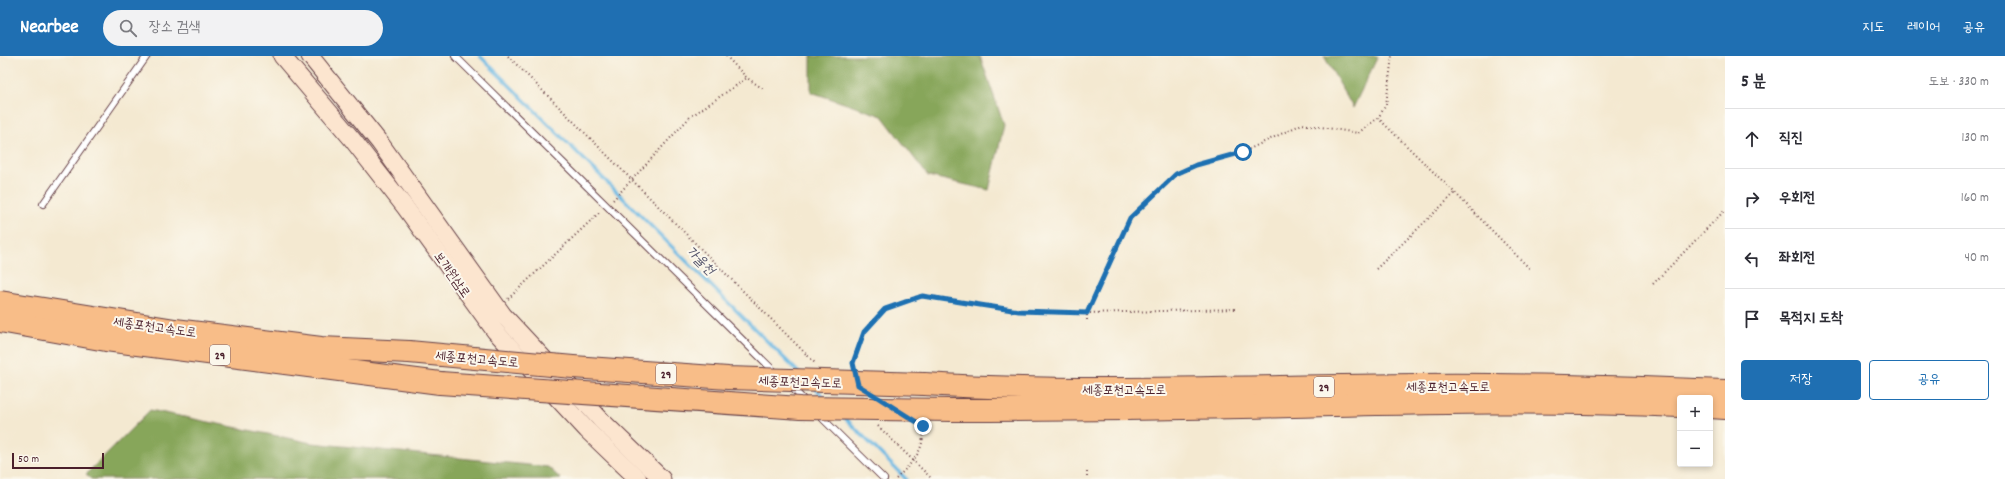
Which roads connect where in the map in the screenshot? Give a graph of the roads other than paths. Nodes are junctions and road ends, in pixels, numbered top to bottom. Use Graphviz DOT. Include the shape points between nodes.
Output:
graph roads {
  1 [pos="147,56"];
  2 [pos="282,56"];
  3 [pos="310,56"];
  4 [pos="455,56"];
  5 [pos="43,204"];
  6 [pos="0,302"];
  7 [pos="0,321"];
  8 [pos="1725,391"];
  9 [pos="1677,406"];
  10 [pos="1713,407"];
  11 [pos="1725,408"];
  12 [pos="638,479"];
  13 [pos="662,479"];
  14 [pos="884,479"];
  1 -- 5 [label="lane"];
  2 -- 12 [label="main road, 보개원삼로" via="396,194 495,331 587,430"];
  3 -- 13 [label="main road, 보개원삼로" via="380,143 498,309 602,421"];
  4 -- 14 [label="lane" via="609,204"];
  6 -- 8 [label="highway, 세종포천고속도로 / 29, bridge" via="175,330 321,348 409,352 573,368 728,378 1015,389 1420,385"];
  7 -- 9 [label="highway, 세종포천고속도로 / 29, bridge" via="106,340 440,383 800,408 1134,409 1485,402"];
  10 -- 11 [label="highway"];
}
